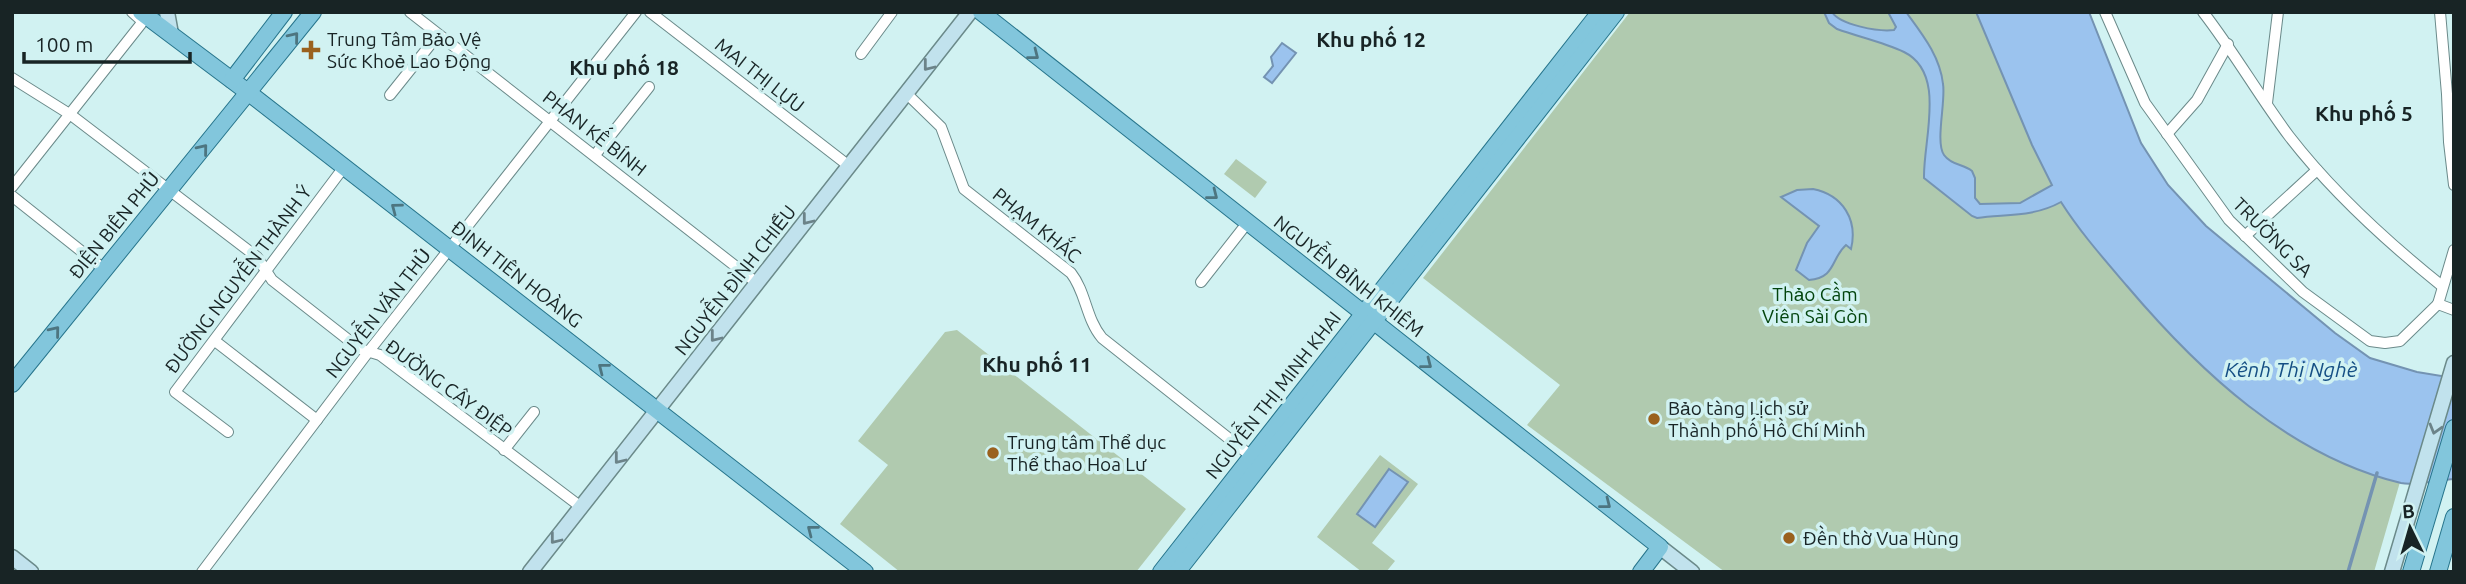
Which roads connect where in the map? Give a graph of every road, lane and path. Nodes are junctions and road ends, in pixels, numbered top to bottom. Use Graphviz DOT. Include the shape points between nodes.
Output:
graph roads {
  1 [pos="132,12"];
  2 [pos="167,12"];
  3 [pos="284,12"];
  4 [pos="313,12"];
  5 [pos="410,12"];
  6 [pos="636,12"];
  7 [pos="650,12"];
  8 [pos="892,12"];
  9 [pos="970,12"];
  10 [pos="981,12"];
  11 [pos="1600,12"];
  12 [pos="1616,12"];
  13 [pos="2105,12"];
  14 [pos="2203,12"];
  15 [pos="2278,12"];
  16 [pos="2440,12"];
  17 [pos="141,16"];
  18 [pos="171,34"];
  19 [pos="438,35"];
  20 [pos="2228,44"];
  21 [pos="256,47"];
  22 [pos="861,54"];
  23 [pos="274,61"];
  24 [pos="12,78"];
  25 [pos="232,80"];
  26 [pos="649,87"];
  27 [pos="249,93"];
  28 [pos="906,93"];
  29 [pos="390,95"];
  30 [pos="2267,103"];
  31 [pos="71,115"];
  32 [pos="1527,116"];
  33 [pos="550,120"];
  34 [pos="2167,134"];
  35 [pos="595,155"];
  36 [pos="849,166"];
  37 [pos="344,167"];
  38 [pos="2317,170"];
  39 [pos="2454,185"];
  40 [pos="12,187"];
  41 [pos="169,191"];
  42 [pos="12,195"];
  43 [pos="1248,222"];
  44 [pos="2245,236"];
  45 [pos="451,249"];
  46 [pos="2454,250"];
  47 [pos="104,270"];
  48 [pos="267,271"];
  49 [pos="1201,282"];
  50 [pos="757,283"];
  51 [pos="2442,286"];
  52 [pos="2438,304"];
  53 [pos="2454,310"];
  54 [pos="1369,318"];
  55 [pos="215,341"];
  56 [pos="369,351"];
  57 [pos="2454,363"];
  58 [pos="12,384"];
  59 [pos="657,410"];
  60 [pos="534,412"];
  61 [pos="317,420"];
  62 [pos="2454,428"];
  63 [pos="228,432"];
  64 [pos="504,450"];
  65 [pos="1256,460"];
  66 [pos="580,507"];
  67 [pos="1213,515"];
  68 [pos="2454,517"];
  69 [pos="1661,547"];
  70 [pos="12,557"];
  71 [pos="30,572"];
  72 [pos="202,572"];
  73 [pos="530,572"];
  74 [pos="866,572"];
  75 [pos="1161,572"];
  76 [pos="1177,572"];
  77 [pos="1641,572"];
  78 [pos="1692,572"];
  79 [pos="2392,572"];
  80 [pos="2412,572"];
  81 [pos="2438,572"];
  1 -- 17 [label="street, ĐINH TIÊN HOÀNG"];
  2 -- 18 [label="main road"];
  3 -- 21 [label="main road"];
  23 -- 4 [label="main road, ĐIỆN BIÊN PHỦ, one-way"];
  5 -- 19 [label="street, PHAN KẾ BÍNH"];
  6 -- 33 [label="street, NGUYỄN VĂN THỦ"];
  7 -- 36 [label="street, MAI THỊ LỰU"];
  8 -- 22 [label="street"];
  9 -- 28 [label="main road, NGUYỄN ĐÌNH CHIỂU, one-way"];
  10 -- 43 [label="main road, NGUYỄN BỈNH KHIÊM, one-way"];
  11 -- 32 [label="main road, NGUYỄN THỊ MINH KHAI"];
  12 -- 32 [label="main road, NGUYỄN THỊ MINH KHAI"];
  13 -- 34 [label="street, TRƯỜNG SA" via="2145,103"];
  14 -- 20 [label="street"];
  15 -- 30 [label="street"];
  16 -- 39 [label="street"];
  17 -- 18 [label="main road, ĐINH TIÊN HOÀNG"];
  17 -- 31 [label="street" via="141,24"];
  18 -- 25 [label="main road, ĐINH TIÊN HOÀNG"];
  19 -- 29 [label="street"];
  19 -- 33 [label="street, PHAN KẾ BÍNH"];
  20 -- 30 [label="street"];
  20 -- 34 [label="street" via="2197,100"];
  21 -- 23 [label="main road" via="263,58"];
  21 -- 25 [label="main road"];
  23 -- 27 [label="main road, ĐIỆN BIÊN PHỦ"];
  24 -- 31 [label="street, ĐƯỜNG CÂY ĐIỆP"];
  25 -- 27 [label="main road, ĐINH TIÊN HOÀNG"];
  26 -- 35 [label="street"];
  27 -- 37 [label="main road, ĐINH TIÊN HOÀNG"];
  41 -- 27 [label="main road, ĐIỆN BIÊN PHỦ, one-way"];
  28 -- 36 [label="main road, NGUYỄN ĐÌNH CHIỂU"];
  28 -- 65 [label="street, PHẠM KHẮC" via="941,127 964,189 1071,273 1102,338"];
  30 -- 38 [label="street"];
  31 -- 40 [label="street"];
  31 -- 41 [label="street, ĐƯỜNG CÂY ĐIỆP"];
  32 -- 54 [label="main road, NGUYỄN THỊ MINH KHAI"];
  33 -- 35 [label="street, PHAN KẾ BÍNH"];
  33 -- 45 [label="street, NGUYỄN VĂN THỦ"];
  34 -- 44 [label="street, TRƯỜNG SA"];
  35 -- 50 [label="street, PHAN KẾ BÍNH"];
  36 -- 50 [label="main road, NGUYỄN ĐÌNH CHIỂU, one-way"];
  45 -- 37 [label="main road, ĐINH TIÊN HOÀNG, one-way"];
  37 -- 48 [label="street, ĐƯỜNG NGUYỄN THÀNH Ý"];
  38 -- 44 [label="street"];
  38 -- 51 [label="street" via="2374,230"];
  41 -- 47 [label="main road, ĐIỆN BIÊN PHỦ"];
  41 -- 48 [label="street, ĐƯỜNG CÂY ĐIỆP" via="257,257"];
  42 -- 47 [label="street"];
  43 -- 49 [label="street"];
  43 -- 54 [label="main road, NGUYỄN BỈNH KHIÊM"];
  44 -- 52 [label="street, TRƯỜNG SA" via="2303,292 2370,341 2400,341"];
  45 -- 56 [label="street, NGUYỄN VĂN THỦ"];
  59 -- 45 [label="main road, ĐINH TIÊN HOÀNG, one-way"];
  46 -- 51 [label="street"];
  58 -- 47 [label="main road, ĐIỆN BIÊN PHỦ, one-way"];
  48 -- 55 [label="street, ĐƯỜNG NGUYỄN THÀNH Ý"];
  48 -- 56 [label="street, ĐƯỜNG CÂY ĐIỆP" via="272,280 360,349"];
  50 -- 59 [label="main road, NGUYỄN ĐÌNH CHIỂU, one-way"];
  51 -- 52 [label="street"];
  52 -- 53 [label="street"];
  54 -- 65 [label="main road, NGUYỄN THỊ MINH KHAI"];
  54 -- 69 [label="main road, NGUYỄN BỈNH KHIÊM, one-way"];
  55 -- 61 [label="street"];
  55 -- 63 [label="street, ĐƯỜNG NGUYỄN THÀNH Ý" via="175,392"];
  56 -- 61 [label="street, NGUYỄN VĂN THỦ"];
  56 -- 64 [label="street, ĐƯỜNG CÂY ĐIỆP"];
  57 -- 79 [label="main road, one-way"];
  59 -- 66 [label="main road, NGUYỄN ĐÌNH CHIỂU, one-way"];
  74 -- 59 [label="main road, ĐINH TIÊN HOÀNG, one-way"];
  60 -- 64 [label="street"];
  61 -- 72 [label="street, NGUYỄN VĂN THỦ"];
  62 -- 80 [label="main road"];
  64 -- 66 [label="street, ĐƯỜNG CÂY ĐIỆP"];
  65 -- 67 [label="main road, NGUYỄN THỊ MINH KHAI"];
  66 -- 73 [label="main road, NGUYỄN ĐÌNH CHIỂU, one-way"];
  67 -- 75 [label="main road, NGUYỄN THỊ MINH KHAI"];
  67 -- 76 [label="main road, NGUYỄN THỊ MINH KHAI"];
  68 -- 81 [label="main road"];
  69 -- 77 [label="main road"];
  69 -- 78 [label="main road, NGUYỄN BỈNH KHIÊM"];
  70 -- 71 [label="main road"];
}
